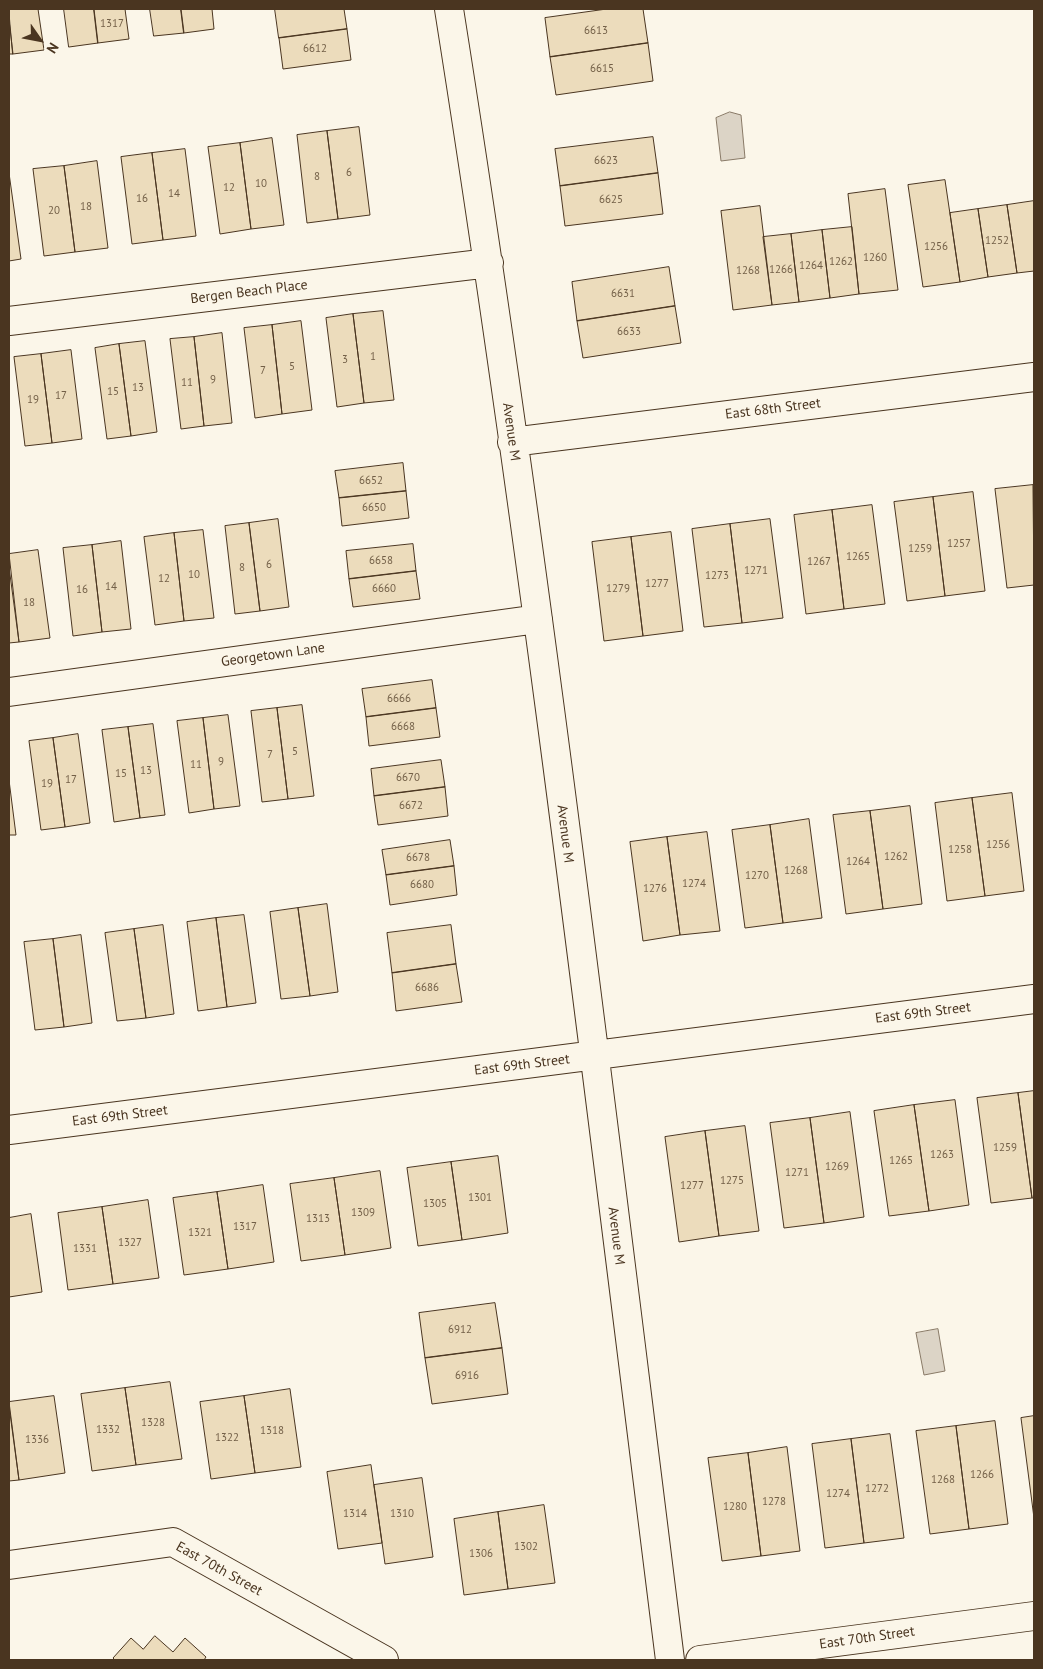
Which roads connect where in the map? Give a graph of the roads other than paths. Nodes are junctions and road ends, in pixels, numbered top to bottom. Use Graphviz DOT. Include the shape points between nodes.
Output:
graph roads {
  1 [pos="449,9"];
  2 [pos="489,263"];
  3 [pos="9,322"];
  4 [pos="1034,377"];
  5 [pos="512,442"];
  6 [pos="538,619"];
  7 [pos="9,692"];
  8 [pos="1034,998"];
  9 [pos="593,1056"];
  10 [pos="9,1130"];
  11 [pos="9,1565"];
  12 [pos="1034,1616"];
  13 [pos="384,1660"];
  14 [pos="670,1660"];
  15 [pos="700,1660"];
  1 -- 2 [label="street, Avenue M"];
  2 -- 3 [label="street, Bergen Beach Place"];
  2 -- 5 [label="street, Avenue M"];
  4 -- 5 [label="street, East 68th Street"];
  5 -- 6 [label="street, Avenue M"];
  6 -- 7 [label="street, Georgetown Lane"];
  6 -- 9 [label="street, Avenue M"];
  8 -- 9 [label="street, East 69th Street"];
  9 -- 10 [label="street, East 69th Street"];
  9 -- 14 [label="street, Avenue M"];
  11 -- 13 [label="street, East 70th Street" via="172,1542"];
  12 -- 15 [label="street, East 70th Street"];
}
